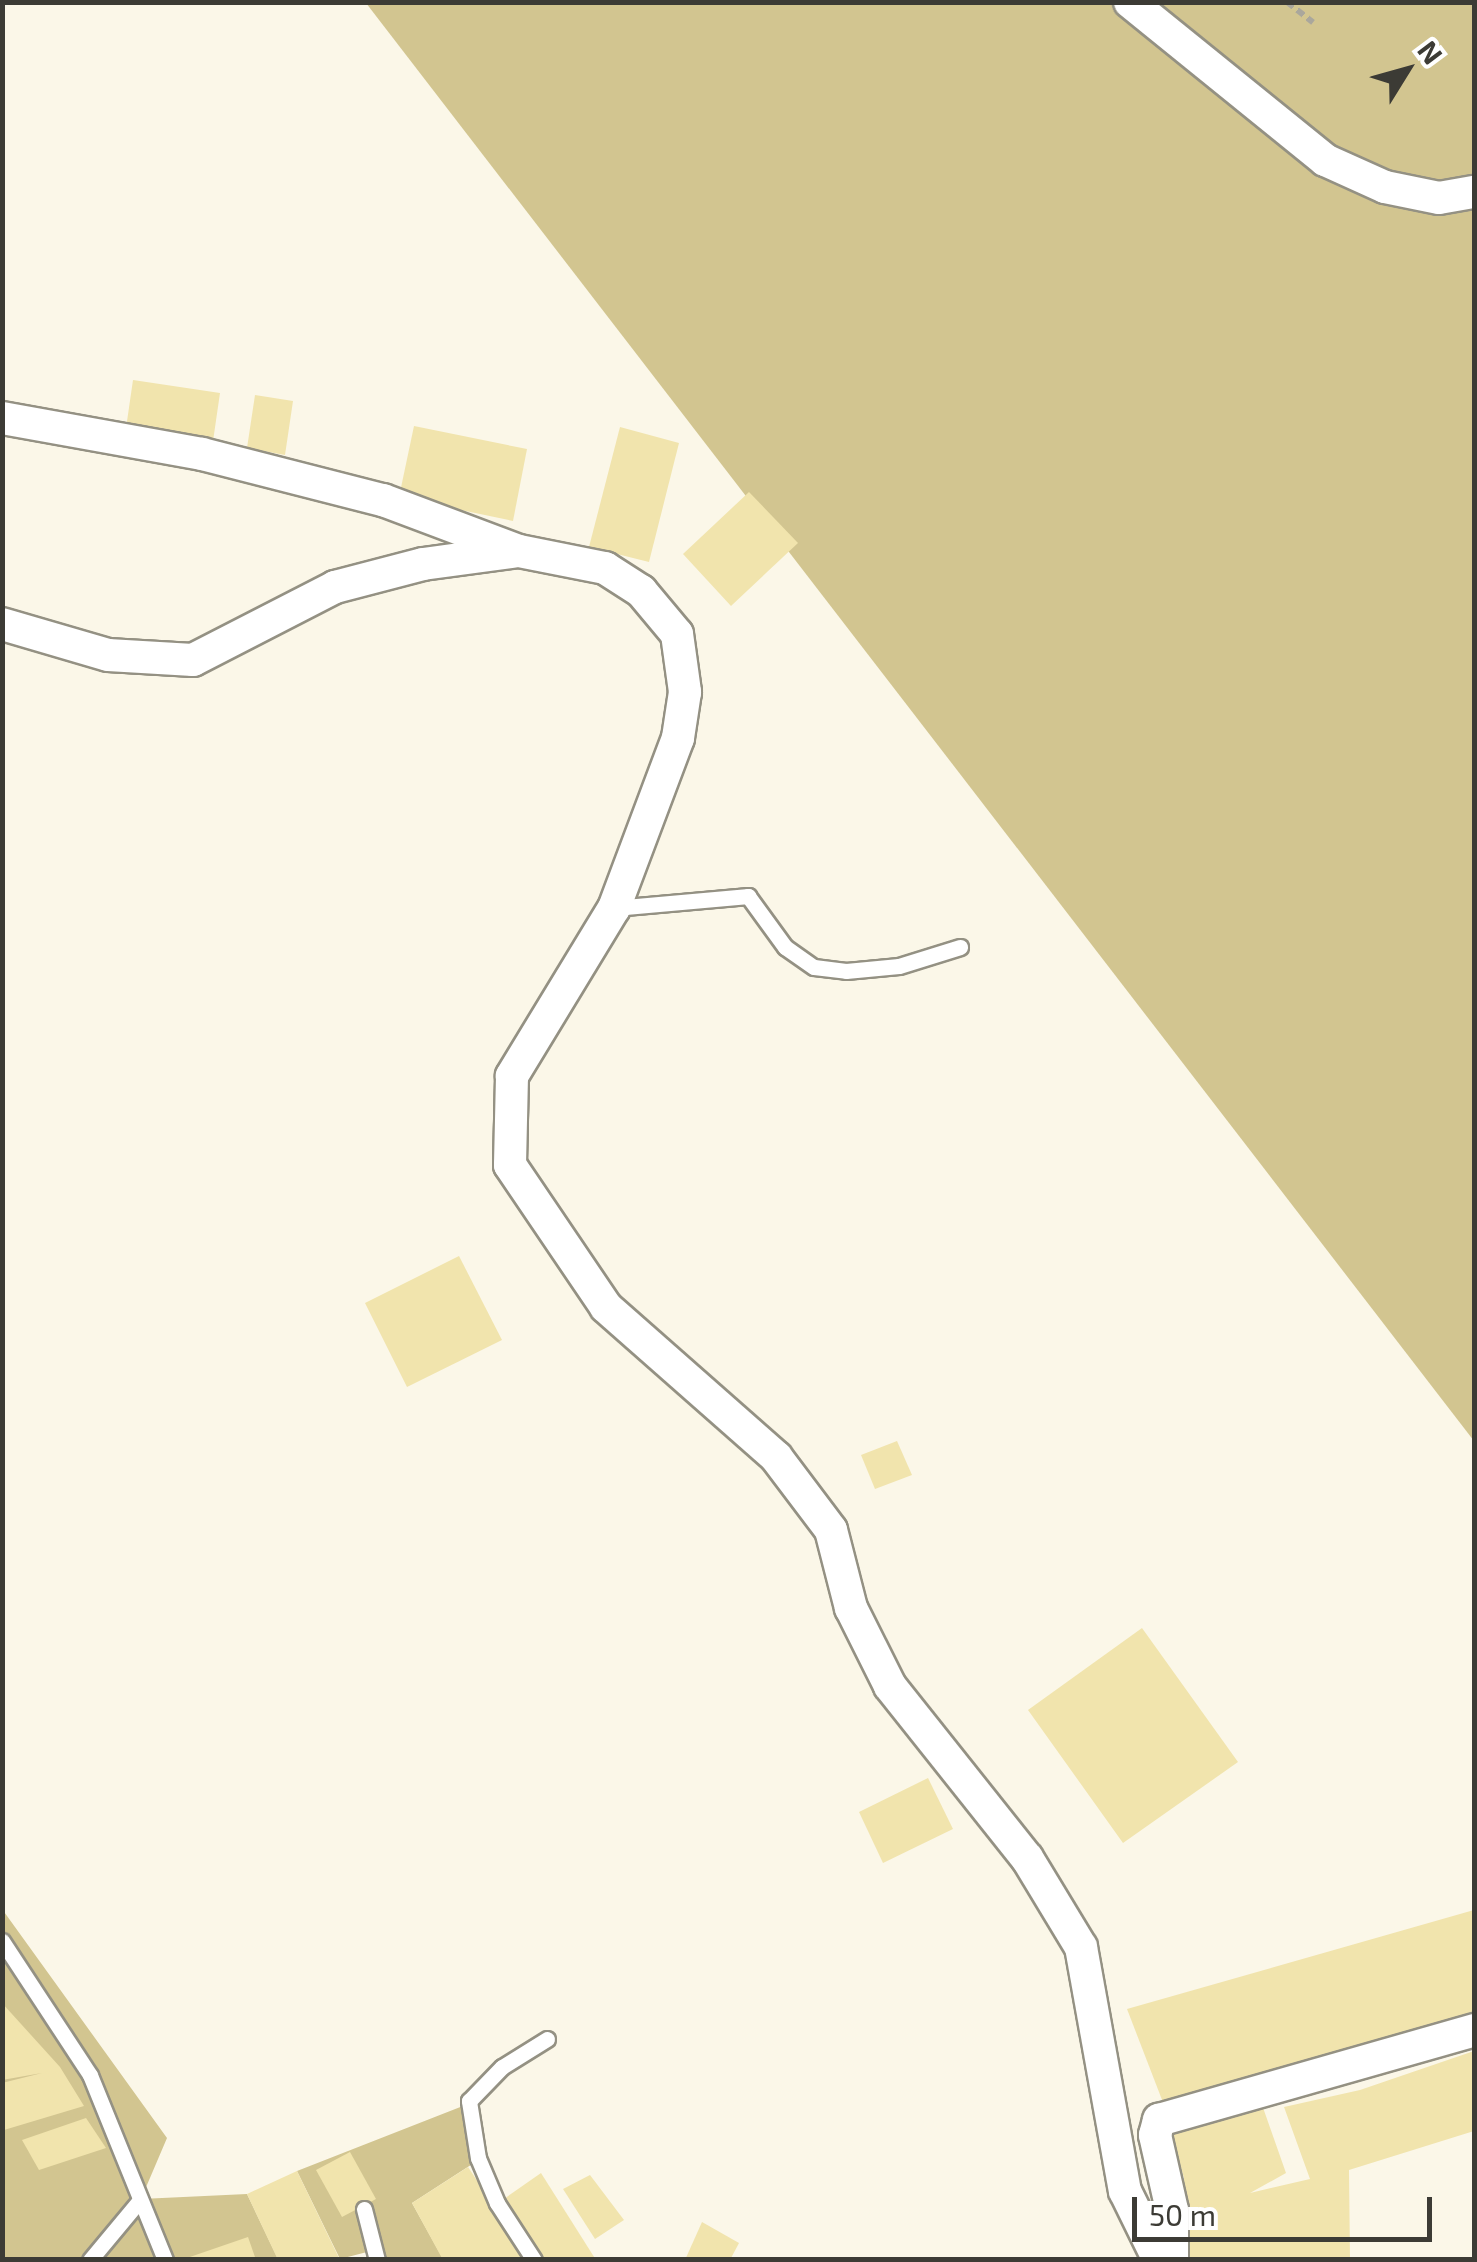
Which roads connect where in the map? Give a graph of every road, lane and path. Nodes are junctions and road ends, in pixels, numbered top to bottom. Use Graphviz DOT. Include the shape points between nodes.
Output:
graph roads {
  1 [pos="1130,2"];
  2 [pos="1287,2"];
  3 [pos="1313,22"];
  4 [pos="1474,192"];
  5 [pos="2,418"];
  6 [pos="519,550"];
  7 [pos="2,624"];
  8 [pos="614,908"];
  9 [pos="960,947"];
  10 [pos="2,1942"];
  11 [pos="1474,2030"];
  12 [pos="547,2039"];
  13 [pos="140,2200"];
  14 [pos="364,2209"];
  15 [pos="90,2260"];
  16 [pos="164,2260"];
  17 [pos="377,2260"];
  18 [pos="534,2260"];
  19 [pos="1159,2260"];
  20 [pos="1172,2260"];
  1 -- 4 [label="street" via="1325,160 1421,194"];
  2 -- 3 [label="path"];
  5 -- 6 [label="street" via="202,454 382,500"];
  6 -- 7 [label="street" via="423,564 335,587 194,660 108,655"];
  6 -- 8 [label="street" via="605,568 641,591 677,634 685,692 678,738"];
  8 -- 9 [label="lane" via="748,896 764,909 785,947 814,967 846,971 899,966"];
  8 -- 19 [label="street" via="512,1076 510,1165 606,1307 776,1457 831,1530 851,1608 890,1686 1027,1858 1081,1947 1124,2192"];
  10 -- 13 [label="lane" via="90,2075"];
  11 -- 20 [label="street" via="1159,2120 1155,2135 1172,2210"];
  12 -- 18 [label="lane" via="502,2066 469,2101 484,2173"];
  13 -- 15 [label="lane"];
  13 -- 16 [label="lane"];
  14 -- 17 [label="lane"];
}
